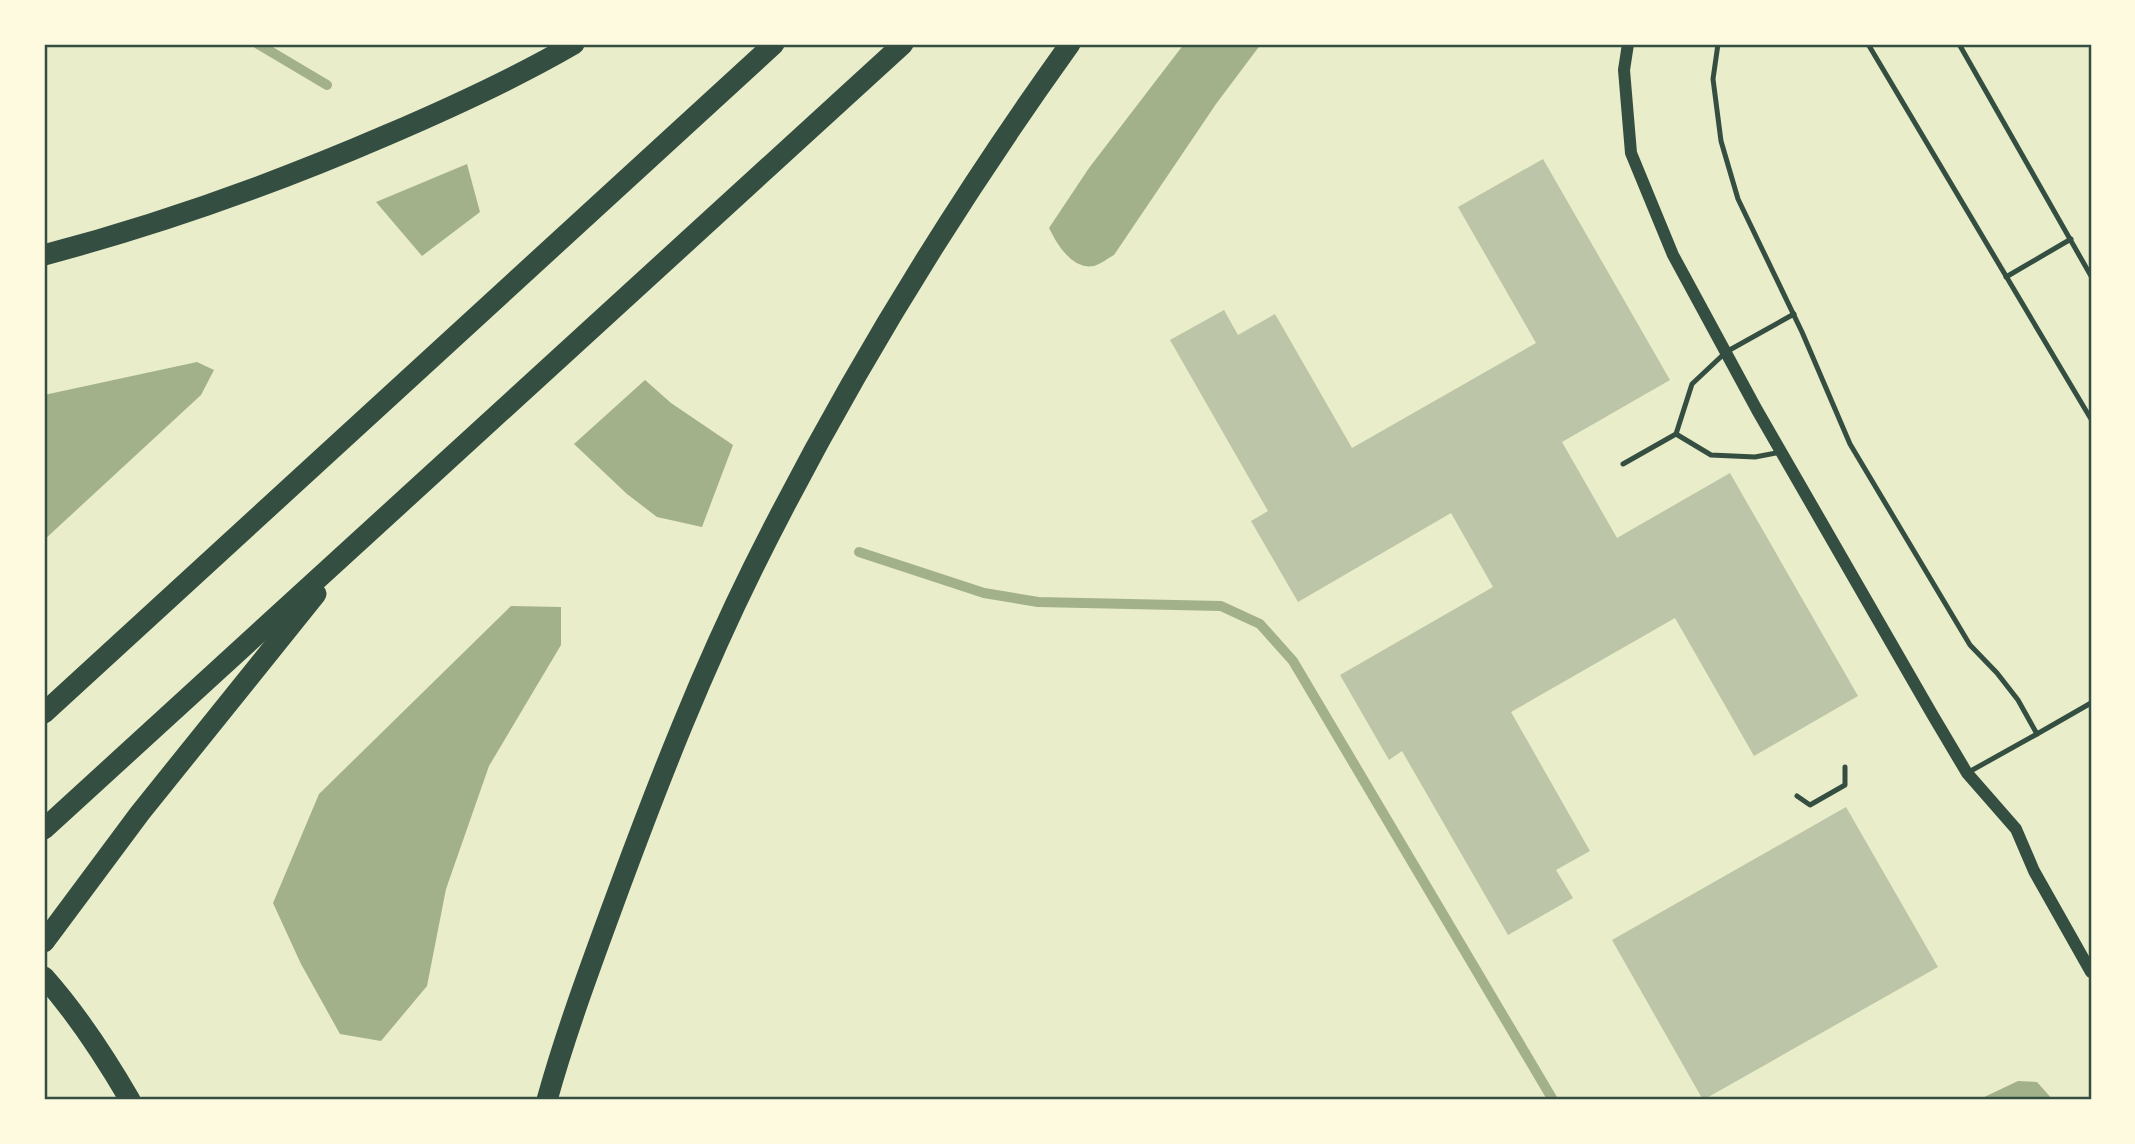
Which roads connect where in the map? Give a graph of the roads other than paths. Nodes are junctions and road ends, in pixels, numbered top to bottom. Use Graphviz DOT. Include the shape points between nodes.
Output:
graph roads {
  1 [pos="574,44"];
  2 [pos="774,44"];
  3 [pos="903,44"];
  4 [pos="1070,44"];
  5 [pos="1628,44"];
  6 [pos="1718,44"];
  7 [pos="1868,44"];
  8 [pos="1959,44"];
  9 [pos="2071,239"];
  10 [pos="44,254"];
  11 [pos="2091,276"];
  12 [pos="2006,277"];
  13 [pos="1794,314"];
  14 [pos="1726,352"];
  15 [pos="2091,419"];
  16 [pos="1676,434"];
  17 [pos="1781,452"];
  18 [pos="1623,464"];
  19 [pos="360,539"];
  20 [pos="2091,703"];
  21 [pos="44,713"];
  22 [pos="2036,734"];
  23 [pos="1845,767"];
  24 [pos="1967,773"];
  25 [pos="1797,796"];
  26 [pos="44,829"];
  27 [pos="44,943"];
  28 [pos="2091,972"];
  29 [pos="44,977"];
  30 [pos="130,1100"];
  31 [pos="547,1100"];
  1 -- 10 [label="highway" via="444,110 334,158 109,238"];
  2 -- 21 [label="highway"];
  3 -- 19 [label="highway"];
  4 -- 31 [label="highway" via="964,197 904,295 803,471 753,569 640,832"];
  5 -- 14 [label="street" via="1624,70 1631,153 1673,255"];
  6 -- 13 [label="lane" via="1713,79 1721,141 1738,200"];
  7 -- 12 [label="lane"];
  8 -- 9 [label="lane"];
  9 -- 11 [label="lane"];
  9 -- 12 [label="lane"];
  12 -- 15 [label="lane"];
  13 -- 14 [label="lane"];
  13 -- 22 [label="lane" via="1850,444 1970,645 2018,700"];
  14 -- 16 [label="lane" via="1692,384"];
  14 -- 17 [label="street"];
  16 -- 17 [label="lane" via="1711,455 1755,457"];
  16 -- 18 [label="lane"];
  17 -- 24 [label="street"];
  19 -- 26 [label="highway"];
  19 -- 27 [label="highway" via="140,813"];
  20 -- 22 [label="lane"];
  22 -- 24 [label="lane"];
  23 -- 25 [label="lane" via="1845,785 1810,805"];
  24 -- 28 [label="street" via="2017,829 2034,871"];
  29 -- 30 [label="highway"];
}
